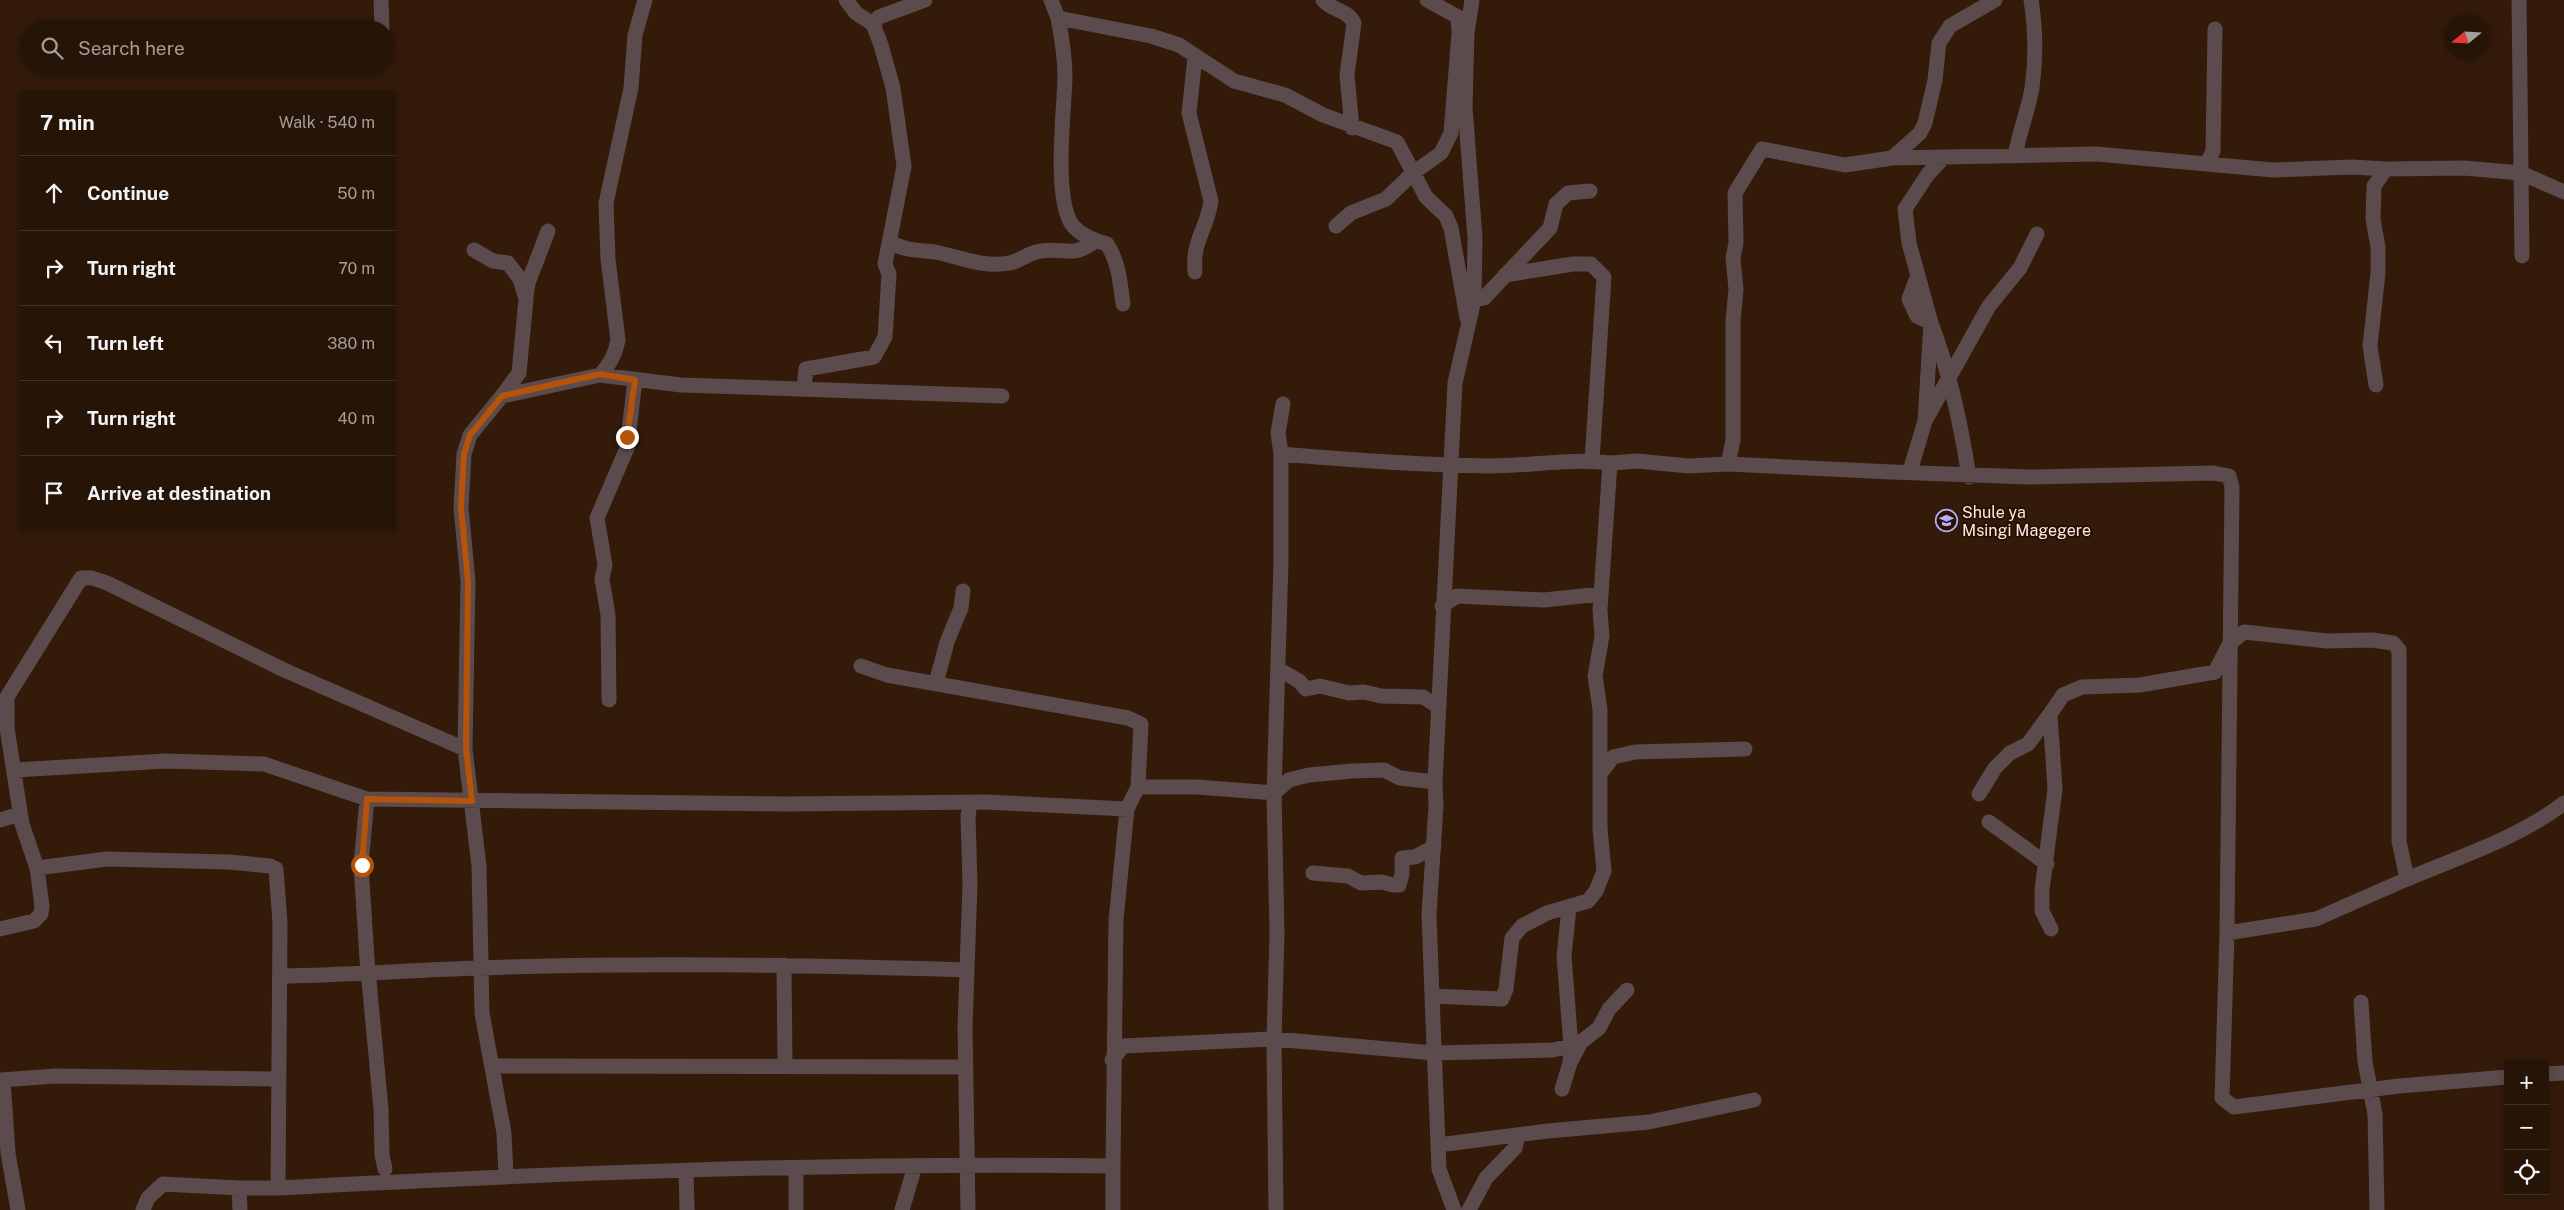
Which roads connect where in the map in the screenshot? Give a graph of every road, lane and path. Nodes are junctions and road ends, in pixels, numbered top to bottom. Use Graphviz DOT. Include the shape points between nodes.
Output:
graph roads {
  1 [pos="381,0"];
  2 [pos="645,0"];
  3 [pos="846,0"];
  4 [pos="925,0"];
  5 [pos="1051,0"];
  6 [pos="1323,0"];
  7 [pos="1427,0"];
  8 [pos="1472,0"];
  9 [pos="1995,0"];
  10 [pos="2031,0"];
  11 [pos="2519,0"];
  12 [pos="1458,17"];
  13 [pos="1058,18"];
  14 [pos="382,20"];
  15 [pos="874,24"];
  16 [pos="2215,29"];
  17 [pos="1467,33"];
  18 [pos="1195,57"];
  19 [pos="1352,128"];
  20 [pos="2015,156"];
  21 [pos="1944,157"];
  22 [pos="1892,158"];
  23 [pos="2207,164"];
  24 [pos="2386,169"];
  25 [pos="1413,173"];
  26 [pos="2521,174"];
  27 [pos="1590,191"];
  28 [pos="2564,192"];
  29 [pos="1336,226"];
  30 [pos="548,231"];
  31 [pos="2037,234"];
  32 [pos="1095,241"];
  33 [pos="891,242"];
  34 [pos="474,250"];
  35 [pos="2522,256"];
  36 [pos="1195,272"];
  37 [pos="1505,275"];
  38 [pos="526,299"];
  39 [pos="1474,300"];
  40 [pos="1123,304"];
  41 [pos="1931,323"];
  42 [pos="1468,324"];
  43 [pos="600,374"];
  44 [pos="1950,378"];
  45 [pos="635,380"];
  46 [pos="2376,385"];
  47 [pos="804,388"];
  48 [pos="502,396"];
  49 [pos="1002,396"];
  50 [pos="1283,404"];
  51 [pos="1925,421"];
  52 [pos="1281,454"];
  53 [pos="1592,461"];
  54 [pos="1610,463"];
  55 [pos="1452,464"];
  56 [pos="1728,464"];
  57 [pos="1910,471"];
  58 [pos="1969,477"];
  59 [pos="963,591"];
  60 [pos="1601,594"];
  61 [pos="1442,606"];
  62 [pos="2230,643"];
  63 [pos="861,666"];
  64 [pos="1278,669"];
  65 [pos="936,683"];
  66 [pos="4,692"];
  67 [pos="609,700"];
  68 [pos="1439,707"];
  69 [pos="2050,714"];
  70 [pos="466,749"];
  71 [pos="1745,749"];
  72 [pos="15,770"];
  73 [pos="1600,774"];
  74 [pos="1435,782"];
  75 [pos="1138,787"];
  76 [pos="1274,792"];
  77 [pos="1979,794"];
  78 [pos="367,799"];
  79 [pos="472,801"];
  80 [pos="2564,802"];
  81 [pos="970,803"];
  82 [pos="1127,809"];
  83 [pos="20,814"];
  84 [pos="0,820"];
  85 [pos="1989,822"];
  86 [pos="1434,847"];
  87 [pos="2047,864"];
  88 [pos="36,868"];
  89 [pos="1313,873"];
  90 [pos="2407,879"];
  91 [pos="1569,907"];
  92 [pos="0,929"];
  93 [pos="2051,929"];
  94 [pos="2227,933"];
  95 [pos="784,965"];
  96 [pos="481,968"];
  97 [pos="966,970"];
  98 [pos="370,973"];
  99 [pos="280,976"];
  100 [pos="1627,990"];
  101 [pos="1432,996"];
  102 [pos="2361,1002"];
  103 [pos="1274,1039"];
  104 [pos="1571,1046"];
  105 [pos="1434,1053"];
  106 [pos="1112,1060"];
  107 [pos="1570,1063"];
  108 [pos="785,1065"];
  109 [pos="492,1066"];
  110 [pos="965,1066"];
  111 [pos="2564,1072"];
  112 [pos="2549,1074"];
  113 [pos="2504,1077"];
  114 [pos="280,1079"];
  115 [pos="1,1080"];
  116 [pos="1562,1089"];
  117 [pos="2369,1090"];
  118 [pos="1754,1100"];
  119 [pos="1518,1135"];
  120 [pos="1438,1145"];
  121 [pos="968,1164"];
  122 [pos="915,1166"];
  123 [pos="1112,1166"];
  124 [pos="796,1168"];
  125 [pos="385,1169"];
  126 [pos="686,1170"];
  127 [pos="506,1176"];
  128 [pos="240,1188"];
  129 [pos="278,1188"];
  130 [pos="18,1210"];
  131 [pos="143,1210"];
  132 [pos="240,1210"];
  133 [pos="687,1210"];
  134 [pos="796,1210"];
  135 [pos="902,1210"];
  136 [pos="968,1210"];
  137 [pos="1113,1210"];
  138 [pos="1276,1210"];
  139 [pos="1454,1210"];
  140 [pos="1469,1210"];
  141 [pos="2377,1210"];
  1 -- 14 [label="street"];
  2 -- 43 [label="street" via="635,35 631,88 606,203 608,259 618,340 610,364"];
  3 -- 15 [label="street" via="856,13"];
  4 -- 15 [label="street" via="879,17"];
  5 -- 13 [label="street"];
  6 -- 19 [label="street" via="1328,6 1351,16 1354,23 1347,75"];
  7 -- 12 [label="street"];
  8 -- 17 [label="street"];
  9 -- 22 [label="street" via="1950,26 1939,43 1925,123 1920,133"];
  10 -- 20 [label="street" via="2036,48 2031,90"];
  11 -- 26 [label="street"];
  12 -- 17 [label="street"];
  12 -- 25 [label="street" via="1451,133 1441,153"];
  13 -- 18 [label="street" via="1151,36 1180,45"];
  13 -- 32 [label="street" via="1065,80 1062,184 1073,226"];
  15 -- 33 [label="street" via="893,88 903,150 904,166"];
  16 -- 23 [label="street" via="2213,151"];
  17 -- 39 [label="street" via="1465,107 1475,238"];
  18 -- 19 [label="street" via="1234,81 1285,95"];
  18 -- 36 [label="street" via="1189,113 1211,201 1193,255"];
  19 -- 25 [label="street" via="1397,142"];
  20 -- 21 [label="street"];
  20 -- 23 [label="street" via="2096,154"];
  21 -- 22 [label="street"];
  21 -- 41 [label="street" via="1928,174 1905,209 1909,243"];
  22 -- 56 [label="street" via="1845,165 1762,149 1735,193 1733,440"];
  23 -- 24 [label="street" via="2273,170"];
  24 -- 26 [label="street" via="2464,168"];
  24 -- 46 [label="street" via="2374,186 2373,219 2378,273 2370,346"];
  25 -- 29 [label="street" via="1386,199 1351,213"];
  25 -- 42 [label="street" via="1426,197 1446,216 1451,228"];
  26 -- 28 [label="street"];
  26 -- 35 [label="street"];
  27 -- 37 [label="street" via="1568,193 1556,204 1550,228"];
  30 -- 38 [label="street" via="528,283"];
  31 -- 44 [label="street" via="2020,268 1989,306"];
  32 -- 33 [label="street" via="1081,251 1044,250 1011,263 983,264 934,252 899,248"];
  32 -- 40 [label="street" via="1107,244 1112,253 1119,269"];
  33 -- 47 [label="street" via="885,264 889,274 885,336 874,357 806,369"];
  34 -- 38 [label="street" via="493,261 508,263 520,279"];
  37 -- 39 [label="street" via="1484,298"];
  37 -- 53 [label="street" via="1591,264 1604,277"];
  38 -- 48 [label="street" via="519,373"];
  39 -- 42 [label="street"];
  41 -- 44 [label="street"];
  41 -- 51 [label="street"];
  42 -- 55 [label="street" via="1455,383"];
  43 -- 45 [label="street"];
  43 -- 48 [label="street"];
  44 -- 51 [label="street"];
  44 -- 58 [label="street"];
  45 -- 47 [label="street" via="681,385"];
  45 -- 67 [label="street" via="627,448 597,518 605,566 602,580 608,614"];
  47 -- 49 [label="street"];
  48 -- 70 [label="street" via="470,435 464,454 461,508 468,581"];
  50 -- 52 [label="street" via="1278,433"];
  51 -- 57 [label="street"];
  52 -- 55 [label="street"];
  52 -- 64 [label="street"];
  53 -- 54 [label="street"];
  53 -- 55 [label="street" via="1490,466"];
  54 -- 56 [label="street"];
  54 -- 60 [label="street"];
  55 -- 61 [label="street"];
  56 -- 57 [label="street"];
  57 -- 58 [label="street"];
  58 -- 62 [label="street" via="2213,473 2229,476 2232,487"];
  59 -- 65 [label="street" via="961,608 947,642"];
  60 -- 61 [label="street" via="1544,600 1457,596"];
  60 -- 73 [label="street" via="1602,636 1595,676 1600,709"];
  61 -- 68 [label="street"];
  62 -- 69 [label="street" via="2215,672 2140,685 2082,687 2063,695"];
  62 -- 90 [label="street" via="2244,632 2327,641 2393,642 2399,650 2399,841"];
  62 -- 94 [label="street"];
  63 -- 65 [label="street" via="887,675"];
  64 -- 68 [label="street" via="1306,689 1320,686 1349,694 1364,692 1380,696 1423,697"];
  64 -- 76 [label="street"];
  65 -- 75 [label="street" via="1128,718 1141,724"];
  66 -- 70 [label="street" via="81,578 92,578 284,670"];
  66 -- 72 [label="street"];
  68 -- 74 [label="street"];
  69 -- 77 [label="street" via="2028,744 2010,753 1995,768"];
  69 -- 87 [label="street" via="2055,789"];
  70 -- 79 [label="street"];
  71 -- 73 [label="street" via="1635,752 1613,757"];
  72 -- 78 [label="street" via="166,761 264,764"];
  72 -- 83 [label="street"];
  73 -- 91 [label="street" via="1604,871 1588,901"];
  74 -- 76 [label="street" via="1400,778 1384,770 1352,771 1309,774 1290,780"];
  74 -- 86 [label="street"];
  75 -- 76 [label="street"];
  75 -- 82 [label="street"];
  76 -- 103 [label="street" via="1277,934"];
  78 -- 79 [label="street"];
  78 -- 98 [label="street" via="362,865"];
  79 -- 81 [label="street"];
  79 -- 96 [label="street" via="479,866"];
  80 -- 90 [label="street" via="2508,836"];
  81 -- 82 [label="street"];
  81 -- 97 [label="street"];
  82 -- 106 [label="street" via="1116,920"];
  83 -- 84 [label="street"];
  83 -- 88 [label="street"];
  85 -- 87 [label="street"];
  86 -- 89 [label="street" via="1415,857 1402,858 1399,885 1361,883 1348,876"];
  86 -- 101 [label="street" via="1429,914"];
  87 -- 93 [label="street" via="2042,911"];
  88 -- 92 [label="street" via="41,914 34,921"];
  88 -- 99 [label="street" via="107,859 270,866 276,869"];
  90 -- 94 [label="street" via="2316,919"];
  91 -- 101 [label="street" via="1547,913 1522,926 1512,938 1502,999"];
  91 -- 104 [label="street" via="1564,956"];
  94 -- 117 [label="street" via="2222,1098 2234,1108"];
  95 -- 96 [label="street"];
  95 -- 97 [label="street"];
  95 -- 108 [label="street"];
  96 -- 98 [label="street"];
  96 -- 109 [label="street" via="482,1013"];
  97 -- 110 [label="street"];
  98 -- 99 [label="street"];
  98 -- 125 [label="street"];
  99 -- 114 [label="street"];
  100 -- 107 [label="street" via="1609,1010 1599,1028 1581,1042"];
  101 -- 105 [label="street"];
  102 -- 117 [label="street"];
  103 -- 105 [label="street"];
  103 -- 106 [label="street" via="1124,1046"];
  103 -- 138 [label="street"];
  104 -- 105 [label="street" via="1553,1050"];
  104 -- 107 [label="street"];
  105 -- 120 [label="street"];
  106 -- 123 [label="street"];
  107 -- 116 [label="street"];
  108 -- 109 [label="street"];
  108 -- 110 [label="street"];
  109 -- 127 [label="street" via="504,1133"];
  110 -- 121 [label="street"];
  111 -- 112 [label="street"];
  113 -- 117 [label="street"];
  114 -- 115 [label="street" via="56,1076"];
  114 -- 129 [label="street"];
  115 -- 130 [label="street" via="8,1153"];
  117 -- 141 [label="street" via="2375,1114"];
  118 -- 119 [label="street" via="1649,1122"];
  119 -- 120 [label="street"];
  119 -- 140 [label="street" via="1515,1148 1486,1178"];
  120 -- 139 [label="street" via="1438,1169"];
  121 -- 122 [label="street"];
  121 -- 123 [label="street"];
  121 -- 136 [label="street"];
  122 -- 124 [label="street"];
  122 -- 135 [label="street"];
  123 -- 137 [label="street"];
  124 -- 126 [label="street"];
  124 -- 134 [label="street"];
  126 -- 127 [label="street"];
  126 -- 133 [label="street"];
  127 -- 129 [label="street"];
  128 -- 129 [label="street"];
  128 -- 131 [label="street" via="163,1184 148,1198"];
  128 -- 132 [label="street"];
}
